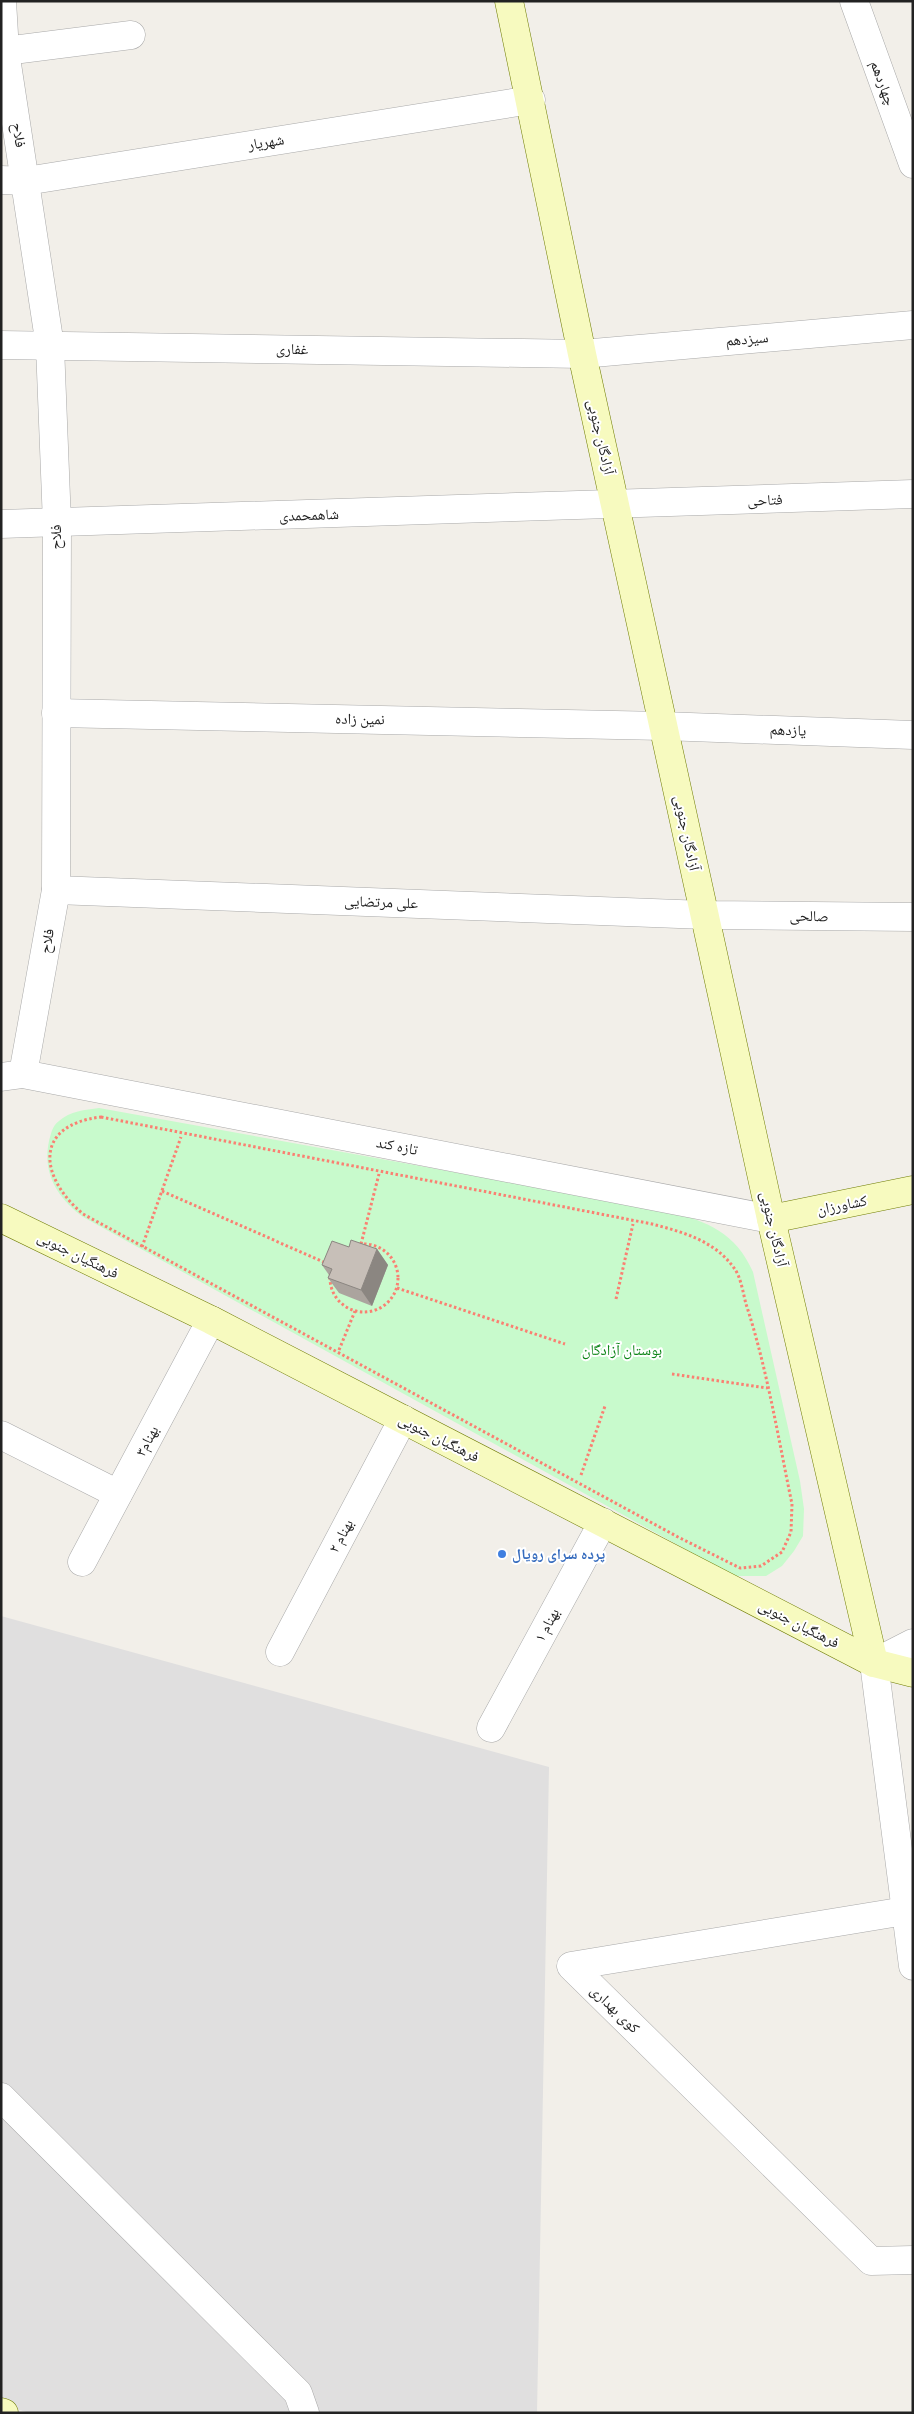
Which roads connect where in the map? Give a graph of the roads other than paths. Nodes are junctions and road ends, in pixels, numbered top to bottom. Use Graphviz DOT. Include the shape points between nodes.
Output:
graph roads {
  1 [pos="2,1"];
  2 [pos="509,1"];
  3 [pos="854,1"];
  4 [pos="130,34"];
  5 [pos="6,51"];
  6 [pos="531,100"];
  7 [pos="913,164"];
  8 [pos="14,181"];
  9 [pos="913,325"];
  10 [pos="1,346"];
  11 [pos="50,346"];
  12 [pos="582,354"];
  13 [pos="913,494"];
  14 [pos="616,505"];
  15 [pos="57,523"];
  16 [pos="1,524"];
  17 [pos="56,713"];
  18 [pos="663,726"];
  19 [pos="913,735"];
  20 [pos="56,890"];
  21 [pos="705,915"];
  22 [pos="913,917"];
  23 [pos="8,1078"];
  24 [pos="913,1190"];
  25 [pos="1,1218"];
  26 [pos="771,1219"];
  27 [pos="211,1320"];
  28 [pos="403,1419"];
  29 [pos="1,1435"];
  30 [pos="118,1494"];
  31 [pos="602,1522"];
  32 [pos="82,1562"];
  33 [pos="913,1643"];
  34 [pos="280,1652"];
  35 [pos="874,1663"];
  36 [pos="913,1673"];
  37 [pos="491,1728"];
  38 [pos="906,1912"];
  39 [pos="913,1966"];
  40 [pos="1,2097"];
  41 [pos="913,2260"];
  42 [pos="305,2413"];
  1 -- 5 [label="street, فلاح"];
  2 -- 6 [label="street, آزادگان جنوبی"];
  3 -- 7 [label="street, چهاردهم"];
  4 -- 5 [label="street"];
  5 -- 8 [label="street, فلاح"];
  6 -- 8 [label="street, شهریار"];
  6 -- 12 [label="street, آزادگان جنوبی"];
  8 -- 11 [label="street, فلاح"];
  9 -- 12 [label="street, سیزدهم"];
  10 -- 11 [label="street, غفاری"];
  11 -- 12 [label="street, غفاری"];
  11 -- 15 [label="street, فلاح"];
  12 -- 14 [label="street, آزادگان جنوبی"];
  13 -- 14 [label="street, فتاحی"];
  14 -- 15 [label="street, شاهمحمدی"];
  14 -- 18 [label="street, آزادگان جنوبی"];
  15 -- 16 [label="street, شاهمحمدی"];
  15 -- 17 [label="street, فلاح"];
  17 -- 18 [label="street, نمین زاده"];
  17 -- 20 [label="street, فلاح"];
  18 -- 19 [label="street, یازدهم"];
  18 -- 21 [label="street, آزادگان جنوبی"];
  20 -- 21 [label="street, علی مرتضایی"];
  20 -- 23 [label="street, فلاح"];
  21 -- 22 [label="street, صالحی"];
  21 -- 26 [label="street, آزادگان جنوبی"];
  23 -- 26 [label="street, تازه کند"];
  24 -- 26 [label="street, کشاورزان"];
  25 -- 27 [label="street, فرهنگیان جنوبی"];
  26 -- 35 [label="street, آزادگان جنوبی"];
  27 -- 28 [label="street, فرهنگیان جنوبی"];
  27 -- 30 [label="street, بهنام۳"];
  28 -- 31 [label="street, فرهنگیان جنوبی"];
  28 -- 34 [label="street, بهنام ۲"];
  29 -- 30 [label="street"];
  30 -- 32 [label="street, بهنام۳"];
  31 -- 35 [label="street, فرهنگیان جنوبی"];
  31 -- 37 [label="street, بهنام ۱"];
  33 -- 35 [label="street"];
  35 -- 36 [label="street, فرهنگیان جنوبی"];
  35 -- 38 [label="street"];
  38 -- 39 [label="street"];
  38 -- 41 [label="street, کوی بهداری" via="570,1966 871,2261"];
  40 -- 42 [label="street" via="298,2394"];
}
